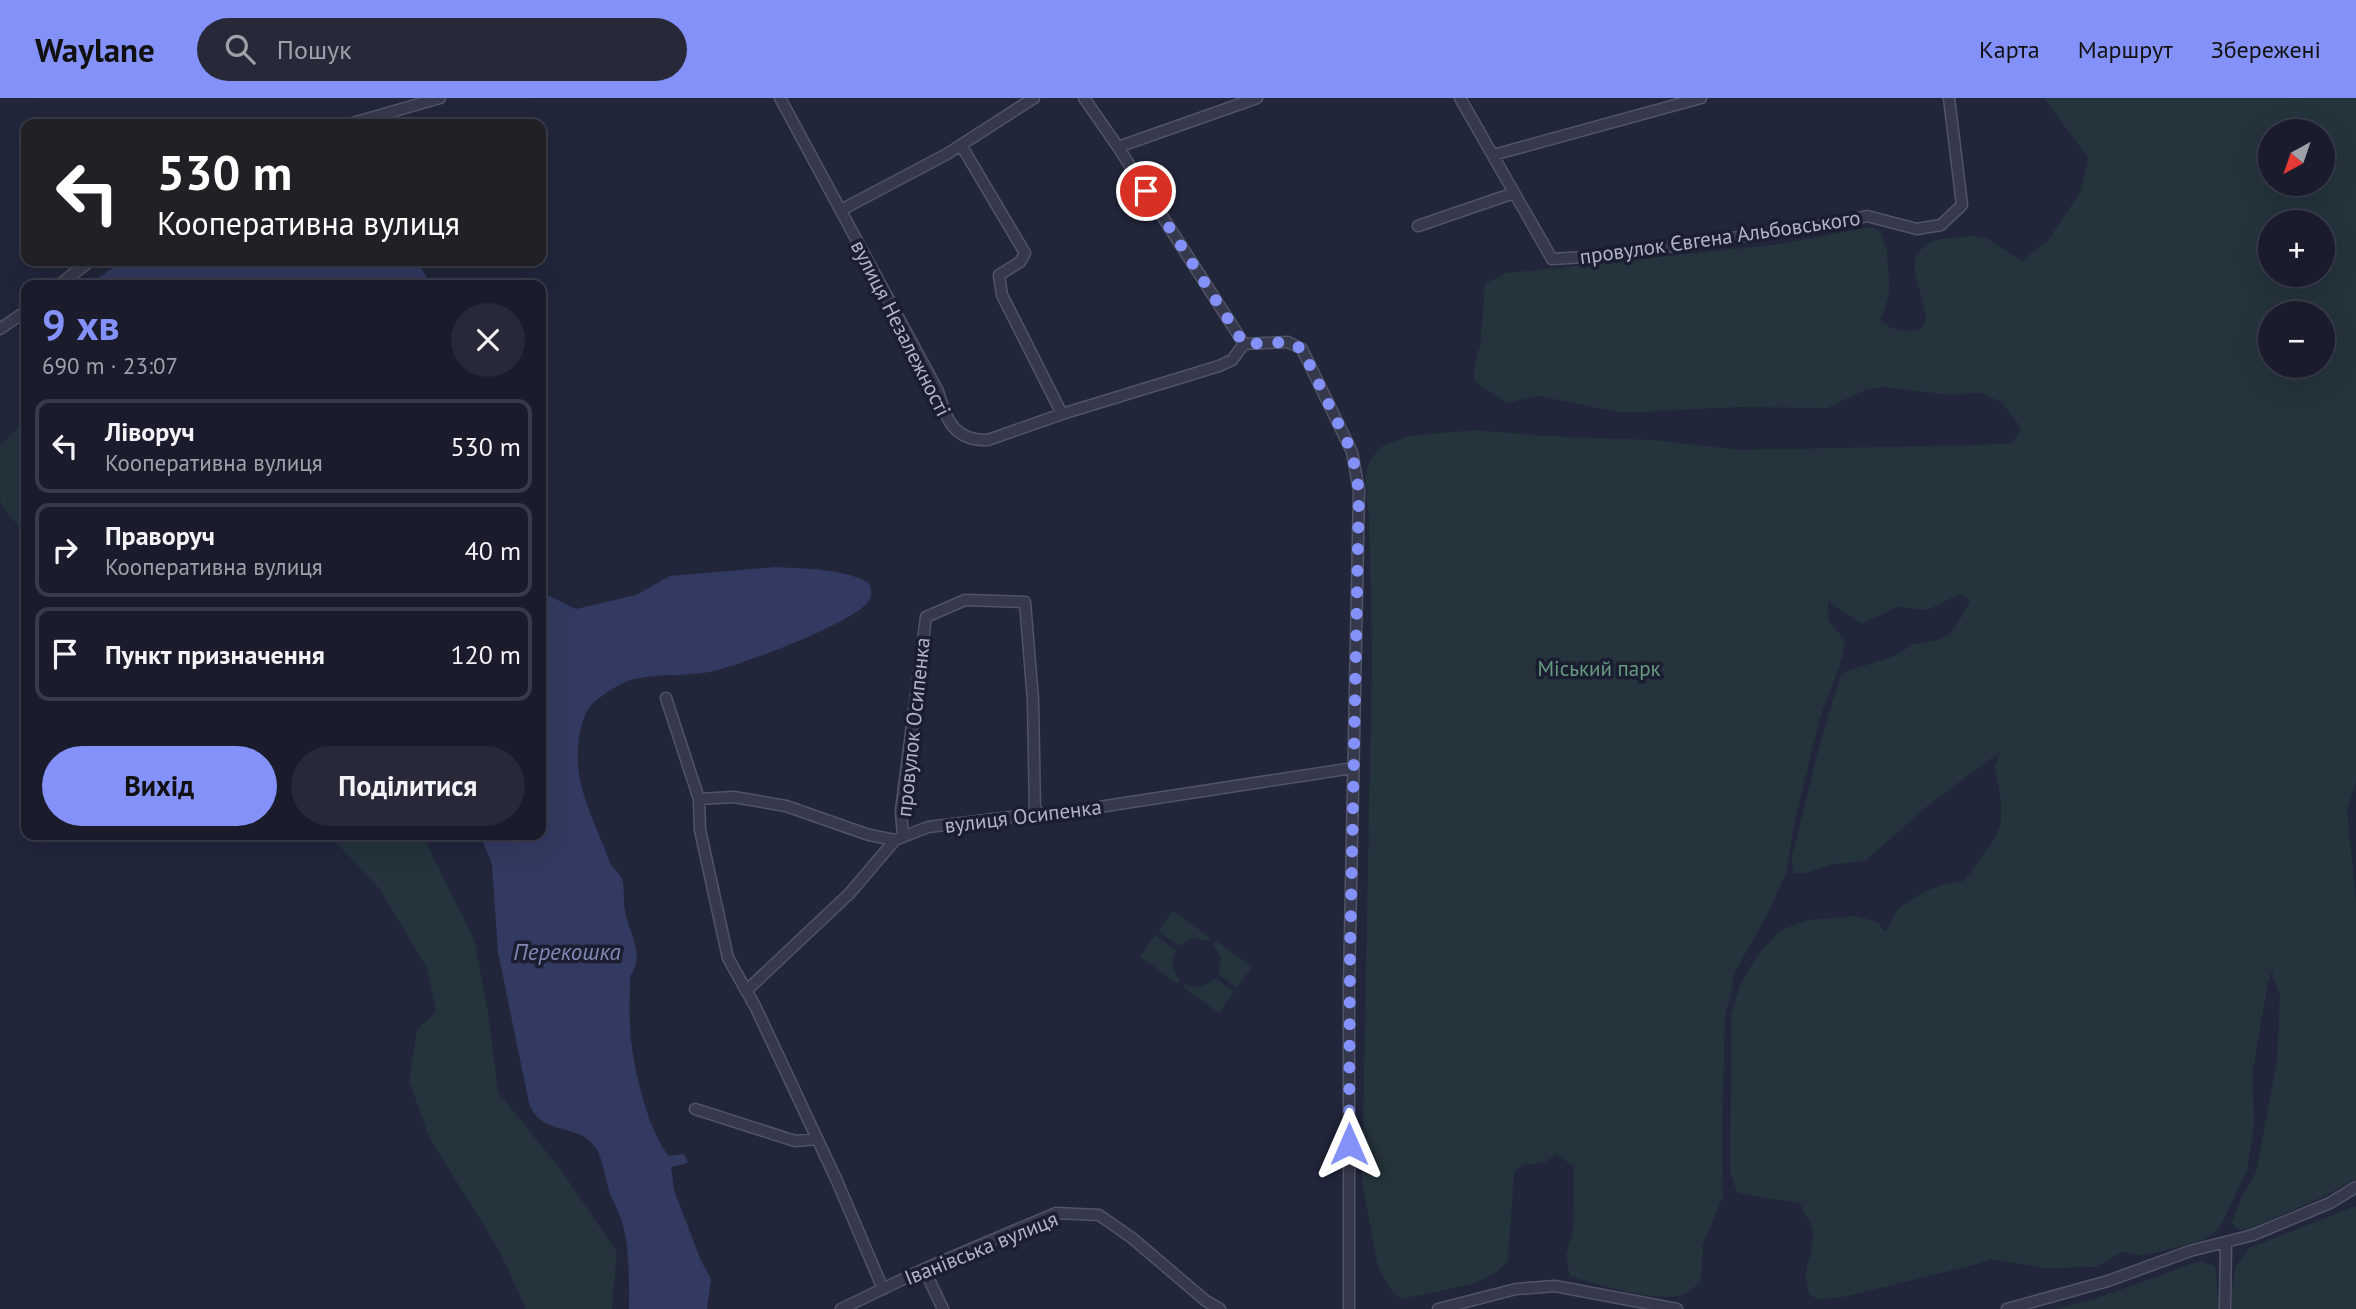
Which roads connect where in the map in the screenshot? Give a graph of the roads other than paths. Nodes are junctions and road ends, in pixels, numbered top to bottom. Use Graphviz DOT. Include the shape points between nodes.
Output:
graph roads {
  1 [pos="440,98"];
  2 [pos="780,98"];
  3 [pos="1034,98"];
  4 [pos="1084,98"];
  5 [pos="1257,98"];
  6 [pos="1461,98"];
  7 [pos="1701,98"];
  8 [pos="1949,98"];
  9 [pos="366,119"];
  10 [pos="961,145"];
  11 [pos="1118,147"];
  12 [pos="1493,155"];
  13 [pos="1514,192"];
  14 [pos="841,211"];
  15 [pos="1418,226"];
  16 [pos="84,266"];
  17 [pos="65,280"];
  18 [pos="21,314"];
  19 [pos="0,329"];
  20 [pos="1244,344"];
  21 [pos="1062,414"];
  22 [pos="666,698"];
  23 [pos="1353,768"];
  24 [pos="699,799"];
  25 [pos="1035,814"];
  26 [pos="899,839"];
  27 [pos="746,991"];
  28 [pos="695,1109"];
  29 [pos="817,1139"];
  30 [pos="2356,1187"];
  31 [pos="2226,1242"];
  32 [pos="924,1269"];
  33 [pos="883,1289"];
  34 [pos="841,1309"];
  35 [pos="943,1309"];
  36 [pos="1220,1309"];
  37 [pos="1349,1309"];
  38 [pos="1438,1309"];
  39 [pos="1678,1309"];
  40 [pos="2007,1309"];
  41 [pos="2225,1309"];
  1 -- 9 [label="street"];
  2 -- 14 [label="street, вулиця Незалежності"];
  3 -- 10 [label="street"];
  4 -- 11 [label="street"];
  5 -- 11 [label="street"];
  6 -- 12 [label="street"];
  7 -- 12 [label="street"];
  8 -- 13 [label="street, провулок Євгена Альбовського" via="1962,205 1941,225 1917,229 1867,216 1601,256 1552,259"];
  10 -- 14 [label="street"];
  10 -- 21 [label="street" via="1025,253 1020,262 999,275 1002,295"];
  11 -- 20 [label="street"];
  12 -- 13 [label="street"];
  13 -- 15 [label="street"];
  14 -- 21 [label="street, вулиця Незалежності" via="938,391 950,424 963,437 988,440"];
  16 -- 17 [label="street"];
  18 -- 19 [label="street"];
  20 -- 21 [label="street, вулиця Незалежності" via="1232,360 1219,366"];
  20 -- 23 [label="street" via="1288,342 1302,349 1352,452 1359,491"];
  22 -- 24 [label="street"];
  23 -- 25 [label="street, вулиця Осипенка"];
  23 -- 37 [label="street"];
  24 -- 26 [label="street" via="734,797 786,806 869,835"];
  24 -- 27 [label="street" via="700,830 729,958"];
  25 -- 26 [label="street, вулиця Осипенка" via="928,827"];
  25 -- 26 [label="street, провулок Осипенка" via="1025,602 965,600 926,617"];
  26 -- 27 [label="street" via="850,893"];
  27 -- 29 [label="street"];
  28 -- 29 [label="street" via="795,1141"];
  29 -- 33 [label="street"];
  30 -- 31 [label="street" via="2330,1203"];
  31 -- 40 [label="street"];
  31 -- 41 [label="street"];
  32 -- 33 [label="street, Іванівська вулиця"];
  32 -- 35 [label="street"];
  32 -- 36 [label="street, Іванівська вулиця" via="1056,1213 1099,1214"];
  33 -- 34 [label="street, Іванівська вулиця"];
  38 -- 39 [label="street" via="1516,1289 1555,1286"];
}
